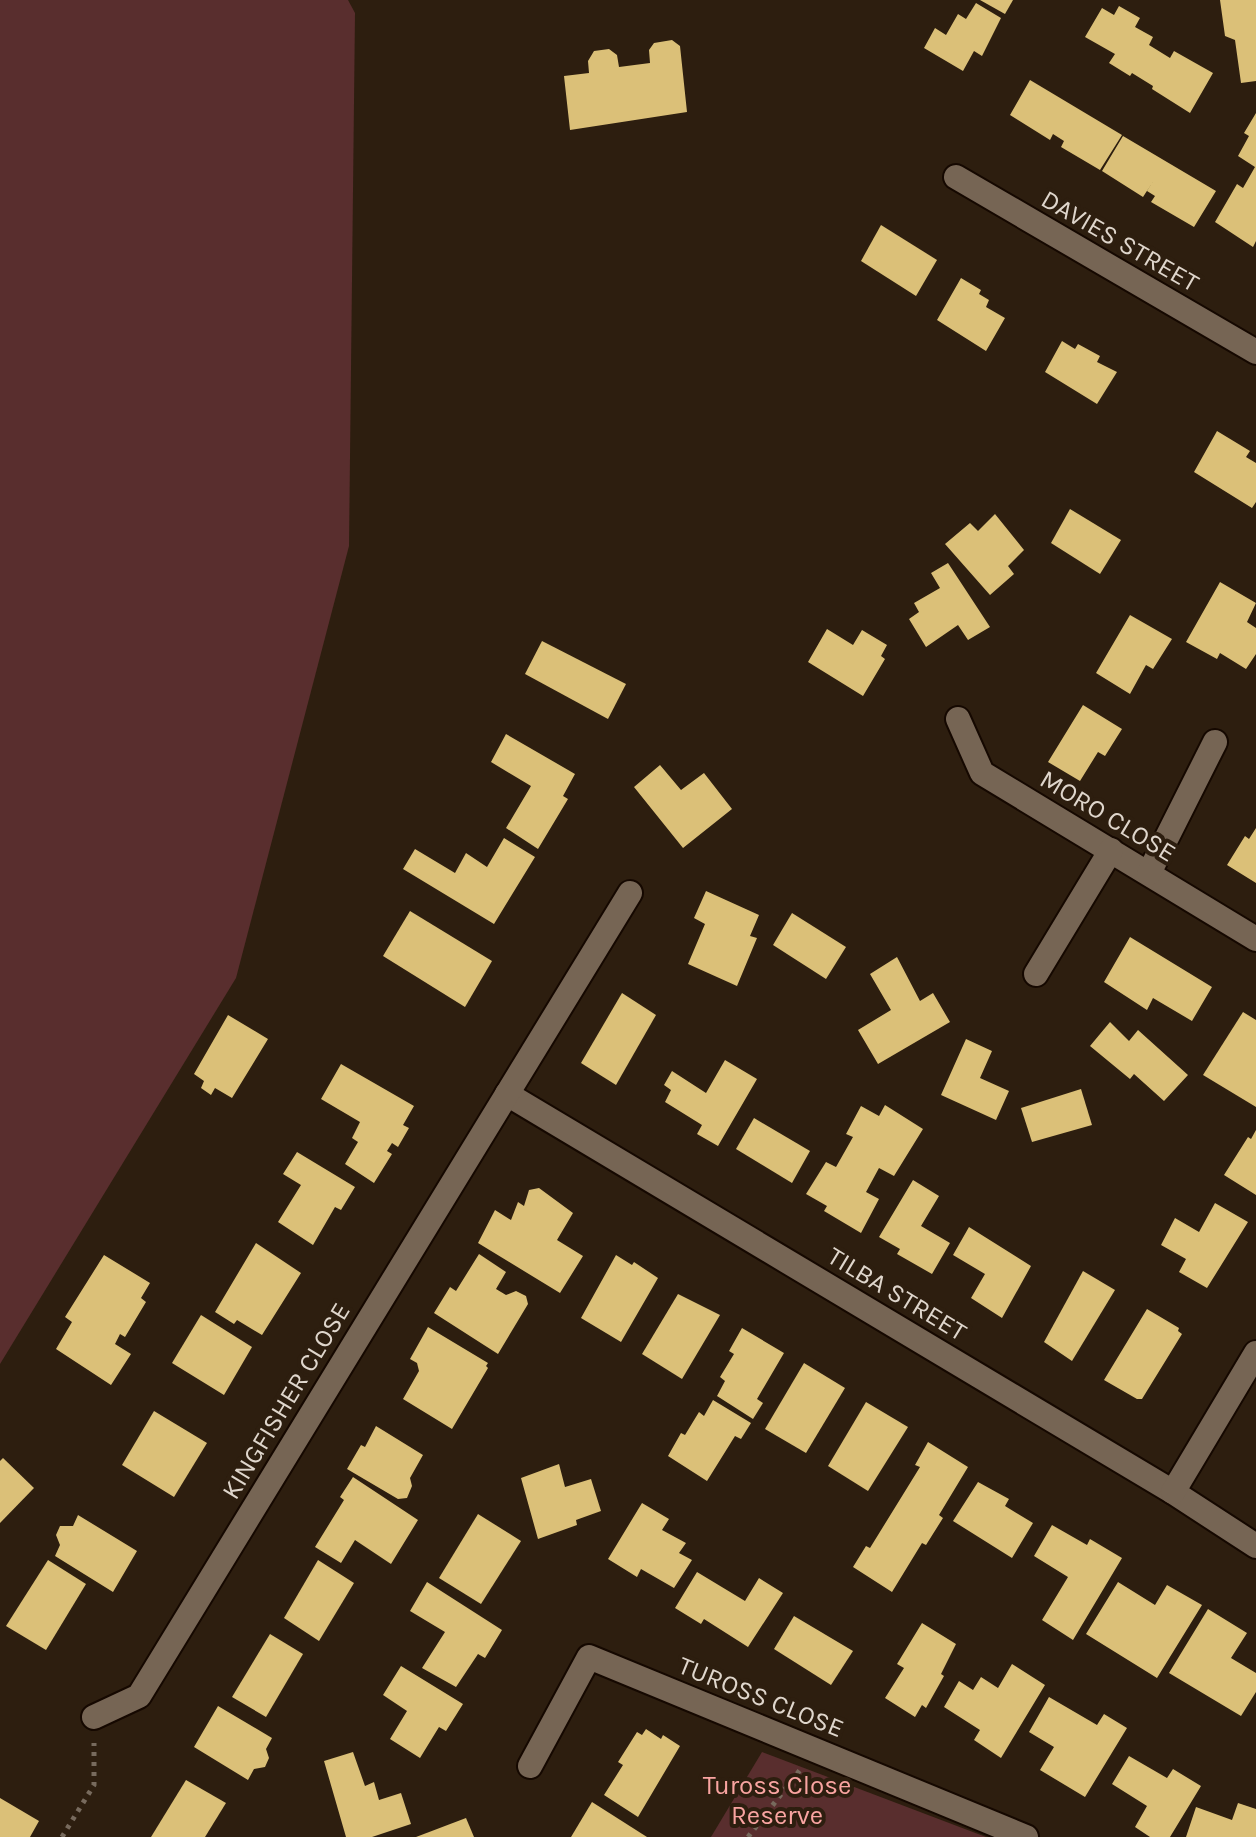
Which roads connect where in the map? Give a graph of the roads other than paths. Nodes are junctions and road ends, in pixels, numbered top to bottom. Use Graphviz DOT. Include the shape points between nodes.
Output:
graph roads {
  1 [pos="956,177"];
  2 [pos="1256,352"];
  3 [pos="958,719"];
  4 [pos="1215,742"];
  5 [pos="1111,850"];
  6 [pos="1149,873"];
  7 [pos="630,893"];
  8 [pos="1256,939"];
  9 [pos="1036,974"];
  10 [pos="507,1094"];
  11 [pos="1256,1353"];
  12 [pos="1173,1492"];
  13 [pos="1256,1546"];
  14 [pos="94,1717"];
  15 [pos="530,1766"];
  16 [pos="1026,1837"];
  1 -- 2 [label="street, DAVIES STREET"];
  3 -- 5 [label="street, MORO CLOSE" via="982,773"];
  4 -- 6 [label="street"];
  5 -- 6 [label="street, MORO CLOSE"];
  5 -- 9 [label="street"];
  6 -- 8 [label="street, MORO CLOSE"];
  7 -- 10 [label="street, KINGFISHER CLOSE"];
  10 -- 12 [label="street, TILBA STREET"];
  10 -- 14 [label="street, KINGFISHER CLOSE" via="139,1696"];
  11 -- 12 [label="street"];
  12 -- 13 [label="street, TILBA STREET"];
  15 -- 16 [label="street, TUROSS CLOSE" via="589,1657"];
}
